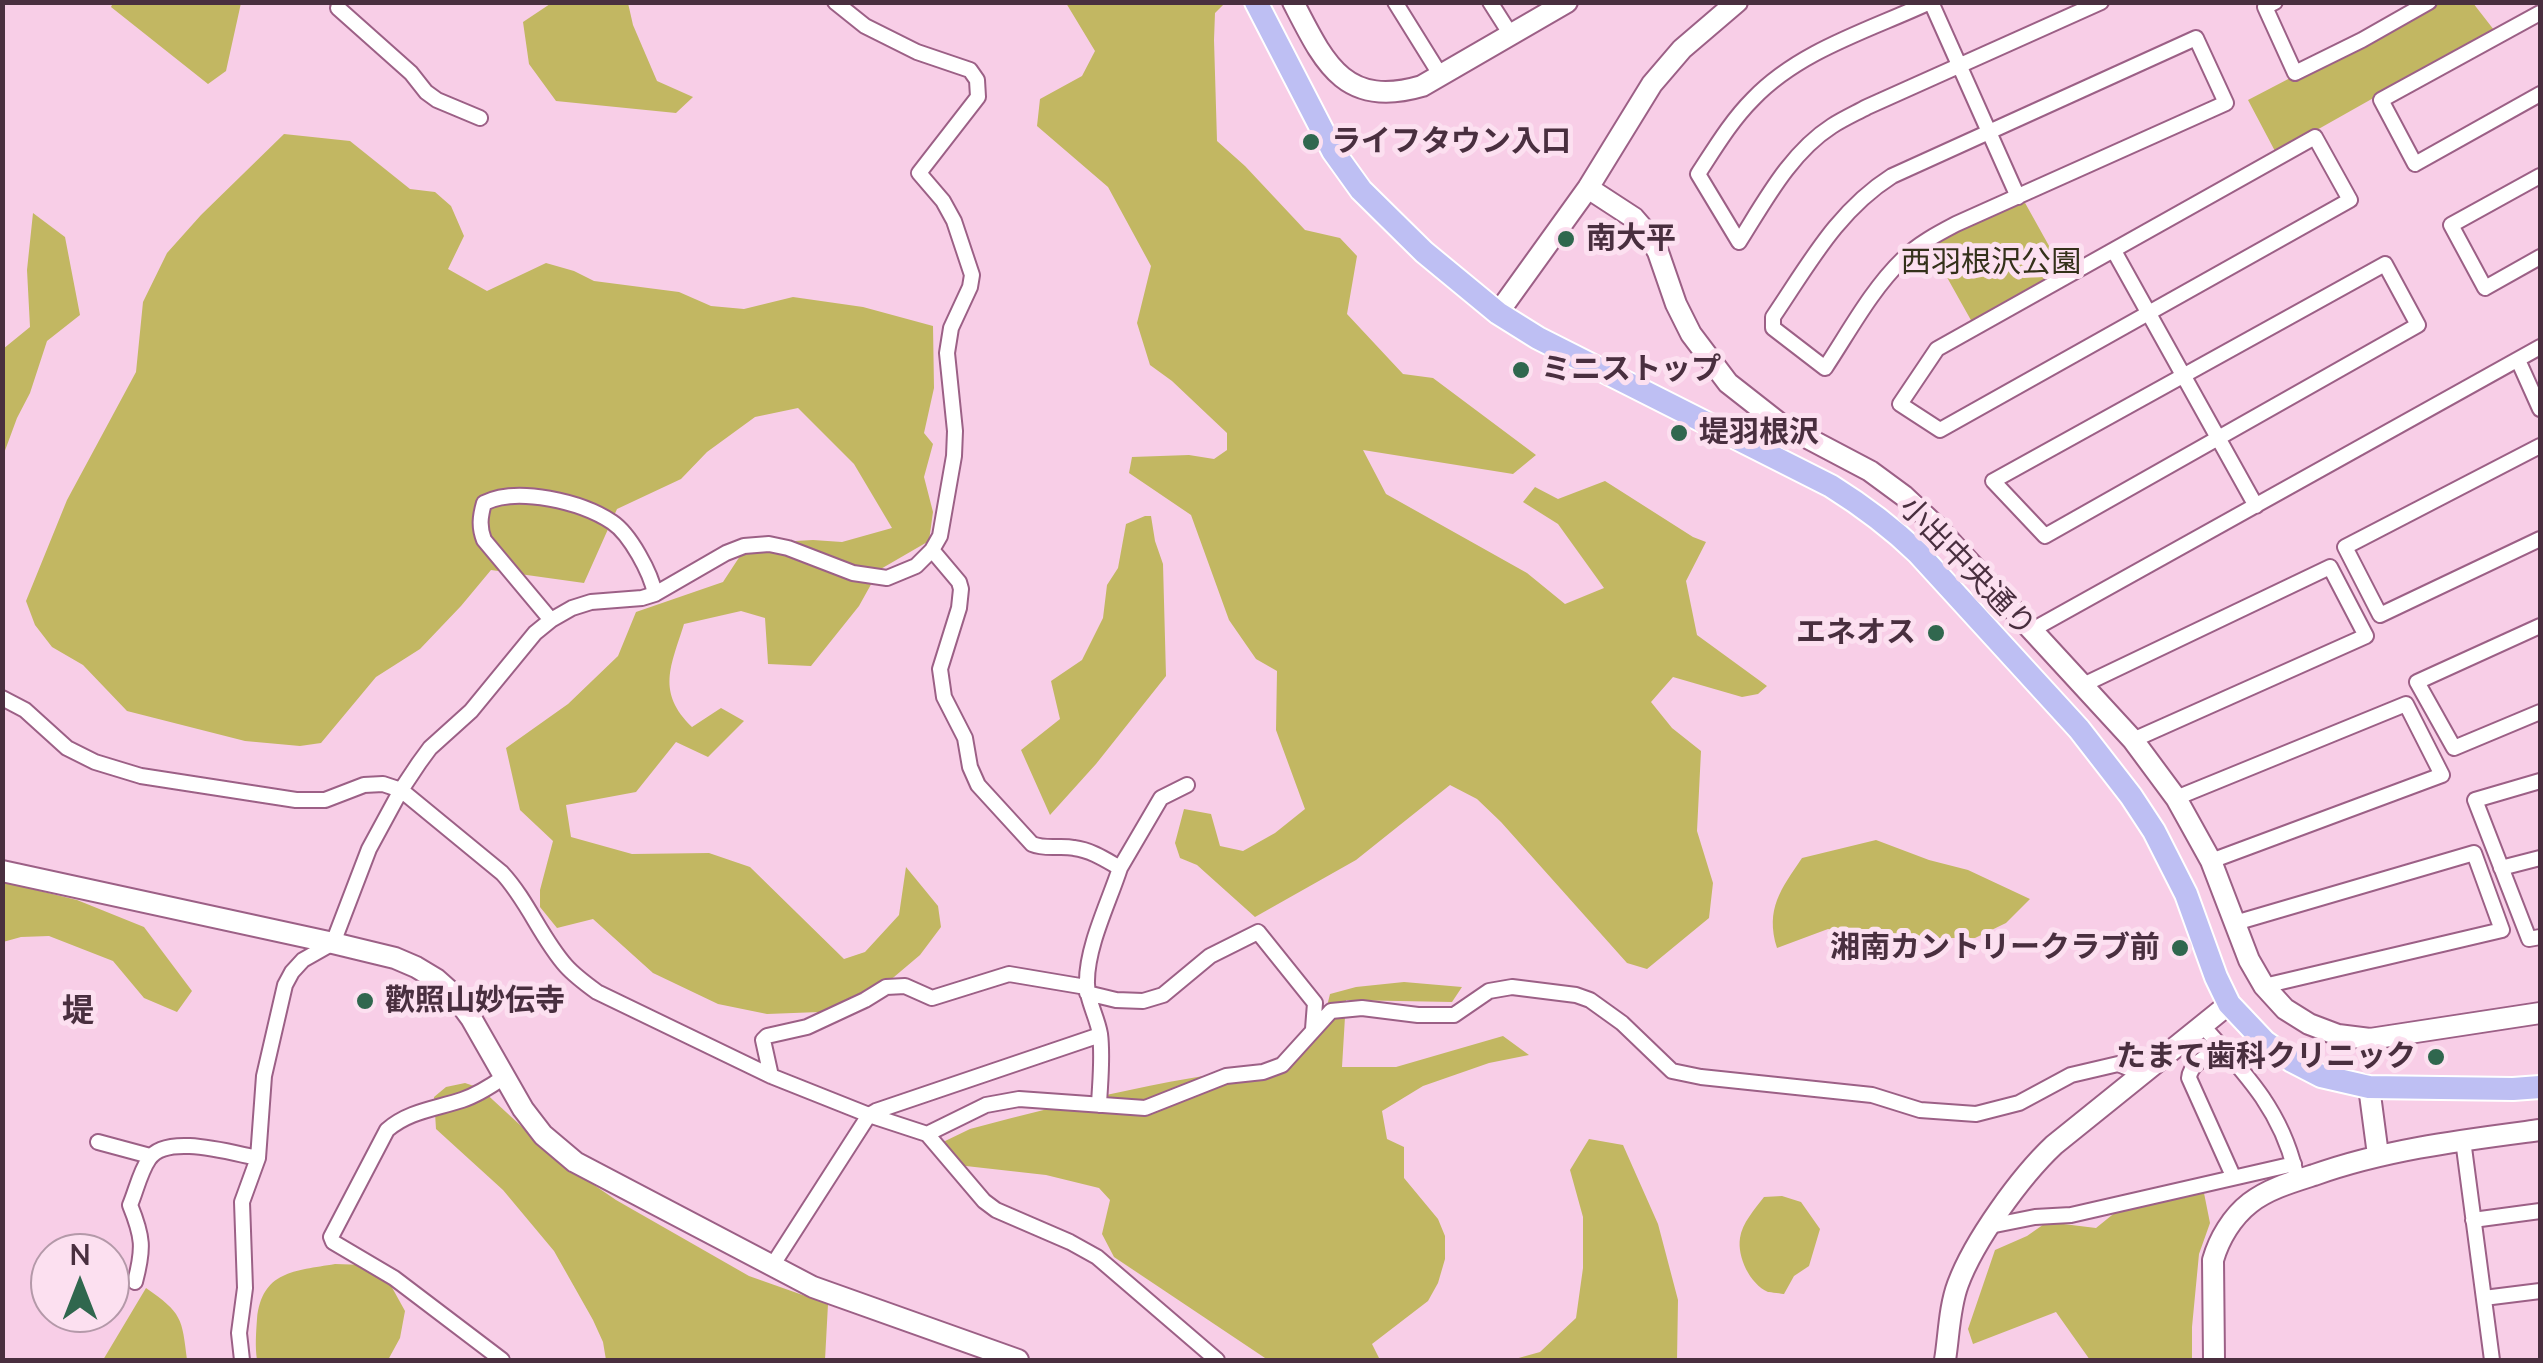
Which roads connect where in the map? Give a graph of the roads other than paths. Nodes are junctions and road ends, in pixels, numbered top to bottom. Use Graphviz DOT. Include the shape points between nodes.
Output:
graph roads {
  1 [pos="835,2"];
  2 [pos="1256,2"];
  3 [pos="1293,2"];
  4 [pos="1395,2"];
  5 [pos="1490,2"];
  6 [pos="1567,2"];
  7 [pos="1737,2"];
  8 [pos="1930,2"];
  9 [pos="2100,2"];
  10 [pos="2275,2"];
  11 [pos="2429,2"];
  12 [pos="338,8"];
  13 [pos="2540,13"];
  14 [pos="1511,35"];
  15 [pos="1960,67"];
  16 [pos="1441,76"];
  17 [pos="2540,94"];
  18 [pos="480,118"];
  19 [pos="1989,132"];
  20 [pos="2540,176"];
  21 [pos="1588,188"];
  22 [pos="2018,196"];
  23 [pos="2114,251"];
  24 [pos="2540,257"];
  25 [pos="1498,313"];
  26 [pos="2148,313"];
  27 [pos="2540,347"];
  28 [pos="2518,360"];
  29 [pos="2183,376"];
  30 [pos="2540,409"];
  31 [pos="2218,438"];
  32 [pos="2540,446"];
  33 [pos="2256,506"];
  34 [pos="2540,539"];
  35 [pos="932,550"];
  36 [pos="655,594"];
  37 [pos="551,620"];
  38 [pos="2540,626"];
  39 [pos="2032,630"];
  40 [pos="2083,685"];
  41 [pos="2,698"];
  42 [pos="2540,712"];
  43 [pos="2133,740"];
  44 [pos="2540,782"];
  45 [pos="1187,785"];
  46 [pos="401,790"];
  47 [pos="2176,798"];
  48 [pos="2540,858"];
  49 [pos="2212,861"];
  50 [pos="1120,868"];
  51 [pos="2501,868"];
  52 [pos="2,871"];
  53 [pos="2235,923"];
  54 [pos="2540,937"];
  55 [pos="333,943"];
  56 [pos="2264,986"];
  57 [pos="1087,990"];
  58 [pos="2229,1004"];
  59 [pos="2540,1013"];
  60 [pos="2202,1025"];
  61 [pos="1312,1030"];
  62 [pos="1100,1035"];
  63 [pos="2222,1047"];
  64 [pos="2143,1074"];
  65 [pos="771,1076"];
  66 [pos="504,1077"];
  67 [pos="2368,1086"];
  68 [pos="2540,1086"];
  69 [pos="1099,1105"];
  70 [pos="869,1116"];
  71 [pos="2540,1130"];
  72 [pos="928,1134"];
  73 [pos="2463,1140"];
  74 [pos="98,1142"];
  75 [pos="2378,1155"];
  76 [pos="150,1156"];
  77 [pos="258,1158"];
  78 [pos="2296,1172"];
  79 [pos="2232,1176"];
  80 [pos="2540,1212"];
  81 [pos="2473,1220"];
  82 [pos="1990,1226"];
  83 [pos="772,1266"];
  84 [pos="136,1282"];
  85 [pos="2540,1291"];
  86 [pos="2484,1298"];
  87 [pos="242,1360"];
  88 [pos="502,1360"];
  89 [pos="1018,1360"];
  90 [pos="1217,1360"];
  91 [pos="1945,1360"];
  92 [pos="2214,1360"];
  93 [pos="2492,1360"];
  1 -- 35 [label="street" via="864,26 970,70 977,80 978,97 919,173 943,201 972,275 950,328 954,456"];
  2 -- 25 [label="main road, 小出中央通り" via="1361,190"];
  3 -- 16 [label="street" via="1321,56 1359,87 1402,92"];
  4 -- 16 [label="street"];
  5 -- 14 [label="street"];
  6 -- 14 [label="street"];
  7 -- 21 [label="street" via="1652,84"];
  8 -- 15 [label="street"];
  8 -- 15 [label="street" via="1780,76 1734,120 1698,174 1738,242 1778,180 1830,127"];
  9 -- 15 [label="street"];
  10 -- 11 [label="street" via="2265,7 2295,73"];
  12 -- 18 [label="street" via="426,92"];
  13 -- 17 [label="street" via="2381,100 2415,164"];
  14 -- 16 [label="street"];
  15 -- 19 [label="street"];
  19 -- 22 [label="street"];
  19 -- 22 [label="street" via="2196,38 2226,103"];
  19 -- 22 [label="street" via="1868,192 1830,231 1773,317 1773,328 1825,368 1905,256"];
  20 -- 24 [label="street" via="2451,226 2485,288"];
  21 -- 25 [label="street"];
  21 -- 39 [label="street" via="1647,233 1691,334 1728,382 1779,423 1904,496"];
  23 -- 26 [label="street"];
  23 -- 26 [label="street" via="2315,136 2350,200"];
  23 -- 26 [label="street" via="1938,349 1900,404 1940,430"];
  25 -- 58 [label="main road, 小出中央通り" via="1830,486 1894,530 2079,730 2130,796 2186,894"];
  26 -- 29 [label="street"];
  27 -- 28 [label="street"];
  28 -- 30 [label="street"];
  28 -- 33 [label="street"];
  29 -- 31 [label="street"];
  29 -- 31 [label="street" via="1994,481 2045,536"];
  29 -- 31 [label="street" via="2384,264 2418,325"];
  31 -- 33 [label="street"];
  32 -- 34 [label="street" via="2344,547 2380,615"];
  33 -- 39 [label="street"];
  35 -- 36 [label="street" via="916,566 887,578 853,574 788,548 744,546"];
  35 -- 50 [label="street" via="961,590 940,682 978,785 1032,844 1074,848"];
  36 -- 37 [label="street" via="590,602"];
  36 -- 37 [label="street" via="614,523 558,501 493,498 480,516 484,540"];
  37 -- 46 [label="street" via="430,748"];
  38 -- 42 [label="street" via="2417,682 2454,748"];
  39 -- 40 [label="street"];
  40 -- 43 [label="street"];
  40 -- 43 [label="street" via="2330,568 2366,636"];
  41 -- 46 [label="street" via="67,748 140,776 296,800 325,800 364,785"];
  43 -- 47 [label="street"];
  44 -- 51 [label="street" via="2475,800"];
  45 -- 50 [label="street" via="1161,798"];
  46 -- 55 [label="street" via="369,849"];
  46 -- 65 [label="street" via="502,874 578,978"];
  47 -- 49 [label="street"];
  47 -- 49 [label="street" via="2406,704 2442,776"];
  48 -- 51 [label="street"];
  49 -- 53 [label="street"];
  50 -- 57 [label="street"];
  51 -- 54 [label="street" via="2529,940"];
  52 -- 55 [label="street"];
  53 -- 56 [label="street"];
  53 -- 56 [label="street" via="2474,853 2502,930"];
  55 -- 66 [label="street" via="394,958 436,979 471,1018"];
  55 -- 77 [label="street" via="302,960 285,984 264,1076"];
  56 -- 59 [label="street" via="2309,1024 2370,1039"];
  57 -- 61 [label="street" via="1116,1000 1163,995 1210,956 1258,932 1315,1003"];
  57 -- 62 [label="street"];
  57 -- 65 [label="street" via="1008,974 932,998 886,986 808,1026 768,1036 763,1040"];
  58 -- 60 [label="street"];
  58 -- 67 [label="main road" via="2292,1062"];
  60 -- 63 [label="street"];
  60 -- 64 [label="street"];
  61 -- 64 [label="street" via="1331,1011 1454,1015 1488,991 1512,987 1590,1000 1672,1072 1872,1095 1920,1110 1976,1114 2019,1103 2071,1075 2118,1064"];
  61 -- 69 [label="street" via="1282,1065 1263,1072 1226,1076 1145,1108"];
  62 -- 69 [label="street"];
  62 -- 70 [label="street"];
  63 -- 78 [label="street" via="2272,1111"];
  63 -- 79 [label="street" via="2193,1066 2189,1078"];
  64 -- 82 [label="street" via="2033,1165"];
  65 -- 70 [label="street"];
  66 -- 83 [label="street" via="543,1135 574,1162"];
  66 -- 88 [label="street" via="387,1130 331,1238"];
  67 -- 68 [label="main road"];
  67 -- 75 [label="street"];
  69 -- 72 [label="street" via="1019,1099 986,1105"];
  70 -- 72 [label="street"];
  70 -- 83 [label="street"];
  71 -- 73 [label="street"];
  72 -- 90 [label="street" via="984,1202 1096,1257"];
  73 -- 75 [label="street"];
  73 -- 81 [label="street"];
  74 -- 76 [label="street"];
  75 -- 78 [label="street"];
  76 -- 77 [label="street" via="182,1145"];
  76 -- 84 [label="street" via="130,1205 144,1252"];
  77 -- 87 [label="street" via="242,1202"];
  78 -- 79 [label="street"];
  78 -- 92 [label="street" via="2252,1202 2217,1246"];
  79 -- 82 [label="street" via="2071,1216"];
  80 -- 81 [label="street"];
  81 -- 86 [label="street"];
  82 -- 91 [label="street" via="1956,1288"];
  83 -- 89 [label="street"];
  85 -- 86 [label="street"];
  86 -- 93 [label="street"];
}
